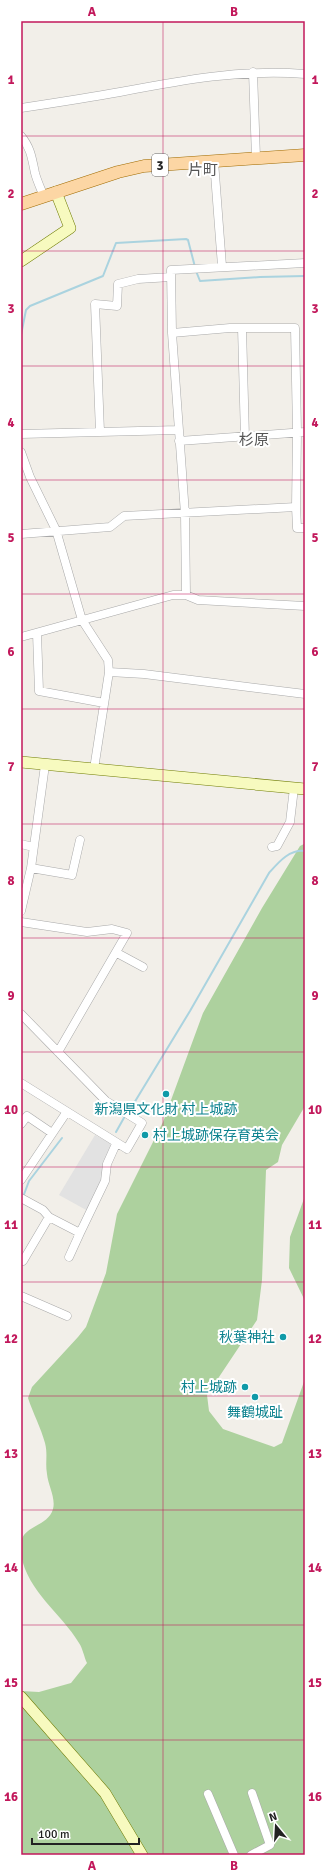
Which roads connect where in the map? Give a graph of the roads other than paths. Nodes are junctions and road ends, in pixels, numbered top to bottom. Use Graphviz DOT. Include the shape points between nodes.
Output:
graph roads {
  1 [pos="254,72"];
  2 [pos="305,74"];
  3 [pos="21,108"];
  4 [pos="21,136"];
  5 [pos="305,155"];
  6 [pos="256,158"];
  7 [pos="214,161"];
  8 [pos="56,192"];
  9 [pos="44,197"];
  10 [pos="21,204"];
  11 [pos="21,261"];
  12 [pos="305,263"];
  13 [pos="222,266"];
  14 [pos="171,277"];
  15 [pos="242,328"];
  16 [pos="172,333"];
  17 [pos="178,430"];
  18 [pos="100,432"];
  19 [pos="301,432"];
  20 [pos="21,434"];
  21 [pos="245,438"];
  22 [pos="179,441"];
  23 [pos="21,452"];
  24 [pos="30,476"];
  25 [pos="21,479"];
  26 [pos="296,507"];
  27 [pos="185,514"];
  28 [pos="305,528"];
  29 [pos="56,530"];
  30 [pos="21,534"];
  31 [pos="186,595"];
  32 [pos="305,606"];
  33 [pos="82,620"];
  34 [pos="37,633"];
  35 [pos="21,637"];
  36 [pos="110,672"];
  37 [pos="305,694"];
  38 [pos="104,703"];
  39 [pos="21,762"];
  40 [pos="45,765"];
  41 [pos="94,769"];
  42 [pos="294,788"];
  43 [pos="305,789"];
  44 [pos="80,840"];
  45 [pos="21,844"];
  46 [pos="33,847"];
  47 [pos="272,847"];
  48 [pos="31,868"];
  49 [pos="24,882"];
  50 [pos="21,912"];
  51 [pos="21,922"];
  52 [pos="116,953"];
  53 [pos="143,967"];
  54 [pos="21,1014"];
  55 [pos="58,1052"];
  56 [pos="21,1084"];
  57 [pos="66,1113"];
  58 [pos="21,1124"];
  59 [pos="52,1133"];
  60 [pos="116,1144"];
  61 [pos="21,1180"];
  62 [pos="21,1198"];
  63 [pos="49,1217"];
  64 [pos="80,1233"];
  65 [pos="69,1257"];
  66 [pos="21,1260"];
  67 [pos="21,1296"];
  68 [pos="67,1316"];
  69 [pos="21,1697"];
  70 [pos="252,1793"];
  71 [pos="208,1794"];
  72 [pos="142,1855"];
  73 [pos="234,1855"];
  74 [pos="251,1855"];
  1 -- 2 [label="street"];
  1 -- 3 [label="street" via="194,79"];
  1 -- 6 [label="street"];
  4 -- 9 [label="street" via="31,151"];
  5 -- 6 [label="main road, 3"];
  6 -- 7 [label="main road, 3"];
  7 -- 8 [label="main road, 3" via="144,166"];
  7 -- 13 [label="street"];
  8 -- 9 [label="main road, 3"];
  8 -- 11 [label="street" via="70,228"];
  9 -- 10 [label="main road, 3"];
  12 -- 13 [label="street"];
  13 -- 14 [label="street" via="171,270"];
  14 -- 16 [label="street"];
  14 -- 18 [label="street" via="138,279 118,284 117,306 95,304"];
  15 -- 16 [label="street"];
  15 -- 19 [label="street" via="295,328"];
  15 -- 21 [label="street"];
  16 -- 17 [label="street"];
  17 -- 18 [label="street"];
  17 -- 22 [label="street"];
  18 -- 20 [label="street"];
  19 -- 21 [label="street"];
  19 -- 26 [label="street"];
  21 -- 22 [label="street"];
  22 -- 27 [label="street"];
  23 -- 24 [label="street"];
  24 -- 25 [label="street"];
  24 -- 29 [label="street"];
  26 -- 27 [label="street"];
  26 -- 28 [label="street" via="296,528"];
  27 -- 29 [label="street" via="124,516 110,527"];
  27 -- 31 [label="street"];
  29 -- 30 [label="street"];
  29 -- 33 [label="street"];
  31 -- 32 [label="street" via="198,600"];
  31 -- 33 [label="street" via="173,595"];
  33 -- 34 [label="street"];
  33 -- 36 [label="street" via="108,660"];
  34 -- 35 [label="street"];
  34 -- 38 [label="street" via="39,691"];
  36 -- 37 [label="street"];
  36 -- 38 [label="street"];
  38 -- 41 [label="street"];
  39 -- 40 [label="street"];
  40 -- 41 [label="street"];
  40 -- 46 [label="street"];
  41 -- 42 [label="street"];
  42 -- 43 [label="street"];
  42 -- 47 [label="street" via="290,822 277,846"];
  44 -- 48 [label="street" via="72,875"];
  45 -- 46 [label="street"];
  46 -- 48 [label="street"];
  48 -- 49 [label="street"];
  49 -- 50 [label="street"];
  51 -- 52 [label="street" via="87,932 112,929 127,933"];
  52 -- 53 [label="street"];
  52 -- 55 [label="street"];
  54 -- 55 [label="street"];
  55 -- 60 [label="street" via="106,1101 142,1123 127,1149"];
  56 -- 57 [label="street"];
  57 -- 59 [label="street"];
  57 -- 60 [label="street"];
  58 -- 59 [label="street" via="26,1116"];
  59 -- 61 [label="street"];
  60 -- 64 [label="street" via="107,1164 105,1181"];
  62 -- 63 [label="street" via="43,1210"];
  63 -- 64 [label="street"];
  63 -- 66 [label="street" via="23,1261"];
  64 -- 65 [label="street"];
  67 -- 68 [label="street"];
  69 -- 72 [label="street" via="105,1792"];
  70 -- 74 [label="street" via="270,1844"];
  71 -- 73 [label="street"];
}
